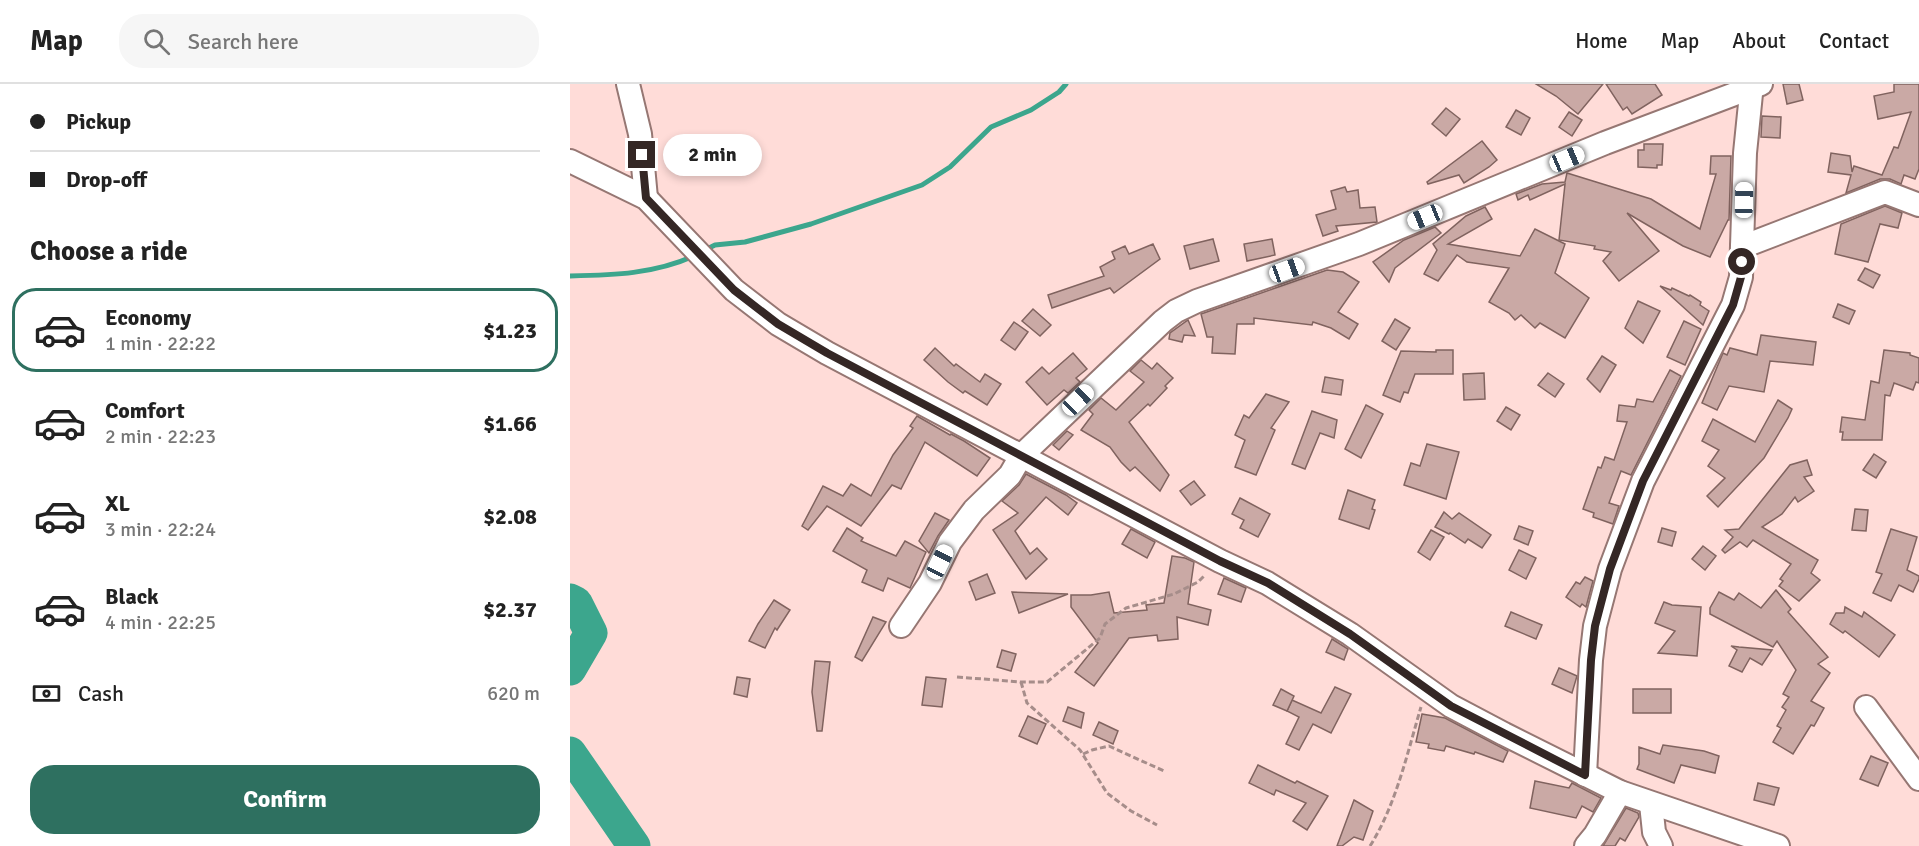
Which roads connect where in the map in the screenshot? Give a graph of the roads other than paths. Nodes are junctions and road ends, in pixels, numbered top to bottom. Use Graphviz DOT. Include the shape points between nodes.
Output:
graph roads {
  1 [pos="628,84"];
  2 [pos="1755,85"];
  3 [pos="570,161"];
  4 [pos="646,198"];
  5 [pos="1919,205"];
  6 [pos="1742,247"];
  7 [pos="1021,456"];
  8 [pos="901,627"];
  9 [pos="1866,707"];
  10 [pos="1585,775"];
  11 [pos="1919,779"];
  12 [pos="1620,792"];
  13 [pos="1651,804"];
  14 [pos="1586,846"];
  15 [pos="1661,846"];
  16 [pos="1778,846"];
  1 -- 4 [label="street" via="640,134"];
  2 -- 6 [label="street" via="1745,153"];
  2 -- 7 [label="street" via="1359,244 1176,311"];
  3 -- 4 [label="street"];
  4 -- 7 [label="street" via="734,290 778,324"];
  5 -- 6 [label="street" via="1885,192"];
  6 -- 10 [label="street" via="1741,277 1733,305 1643,481 1610,569 1595,626"];
  7 -- 8 [label="street" via="1010,476 974,510 950,542 930,583"];
  7 -- 10 [label="street" via="1268,583 1451,706"];
  9 -- 11 [label="street"];
  10 -- 12 [label="street"];
  12 -- 13 [label="street"];
  12 -- 14 [label="street"];
  13 -- 15 [label="street" via="1654,832"];
  13 -- 16 [label="street"];
}
